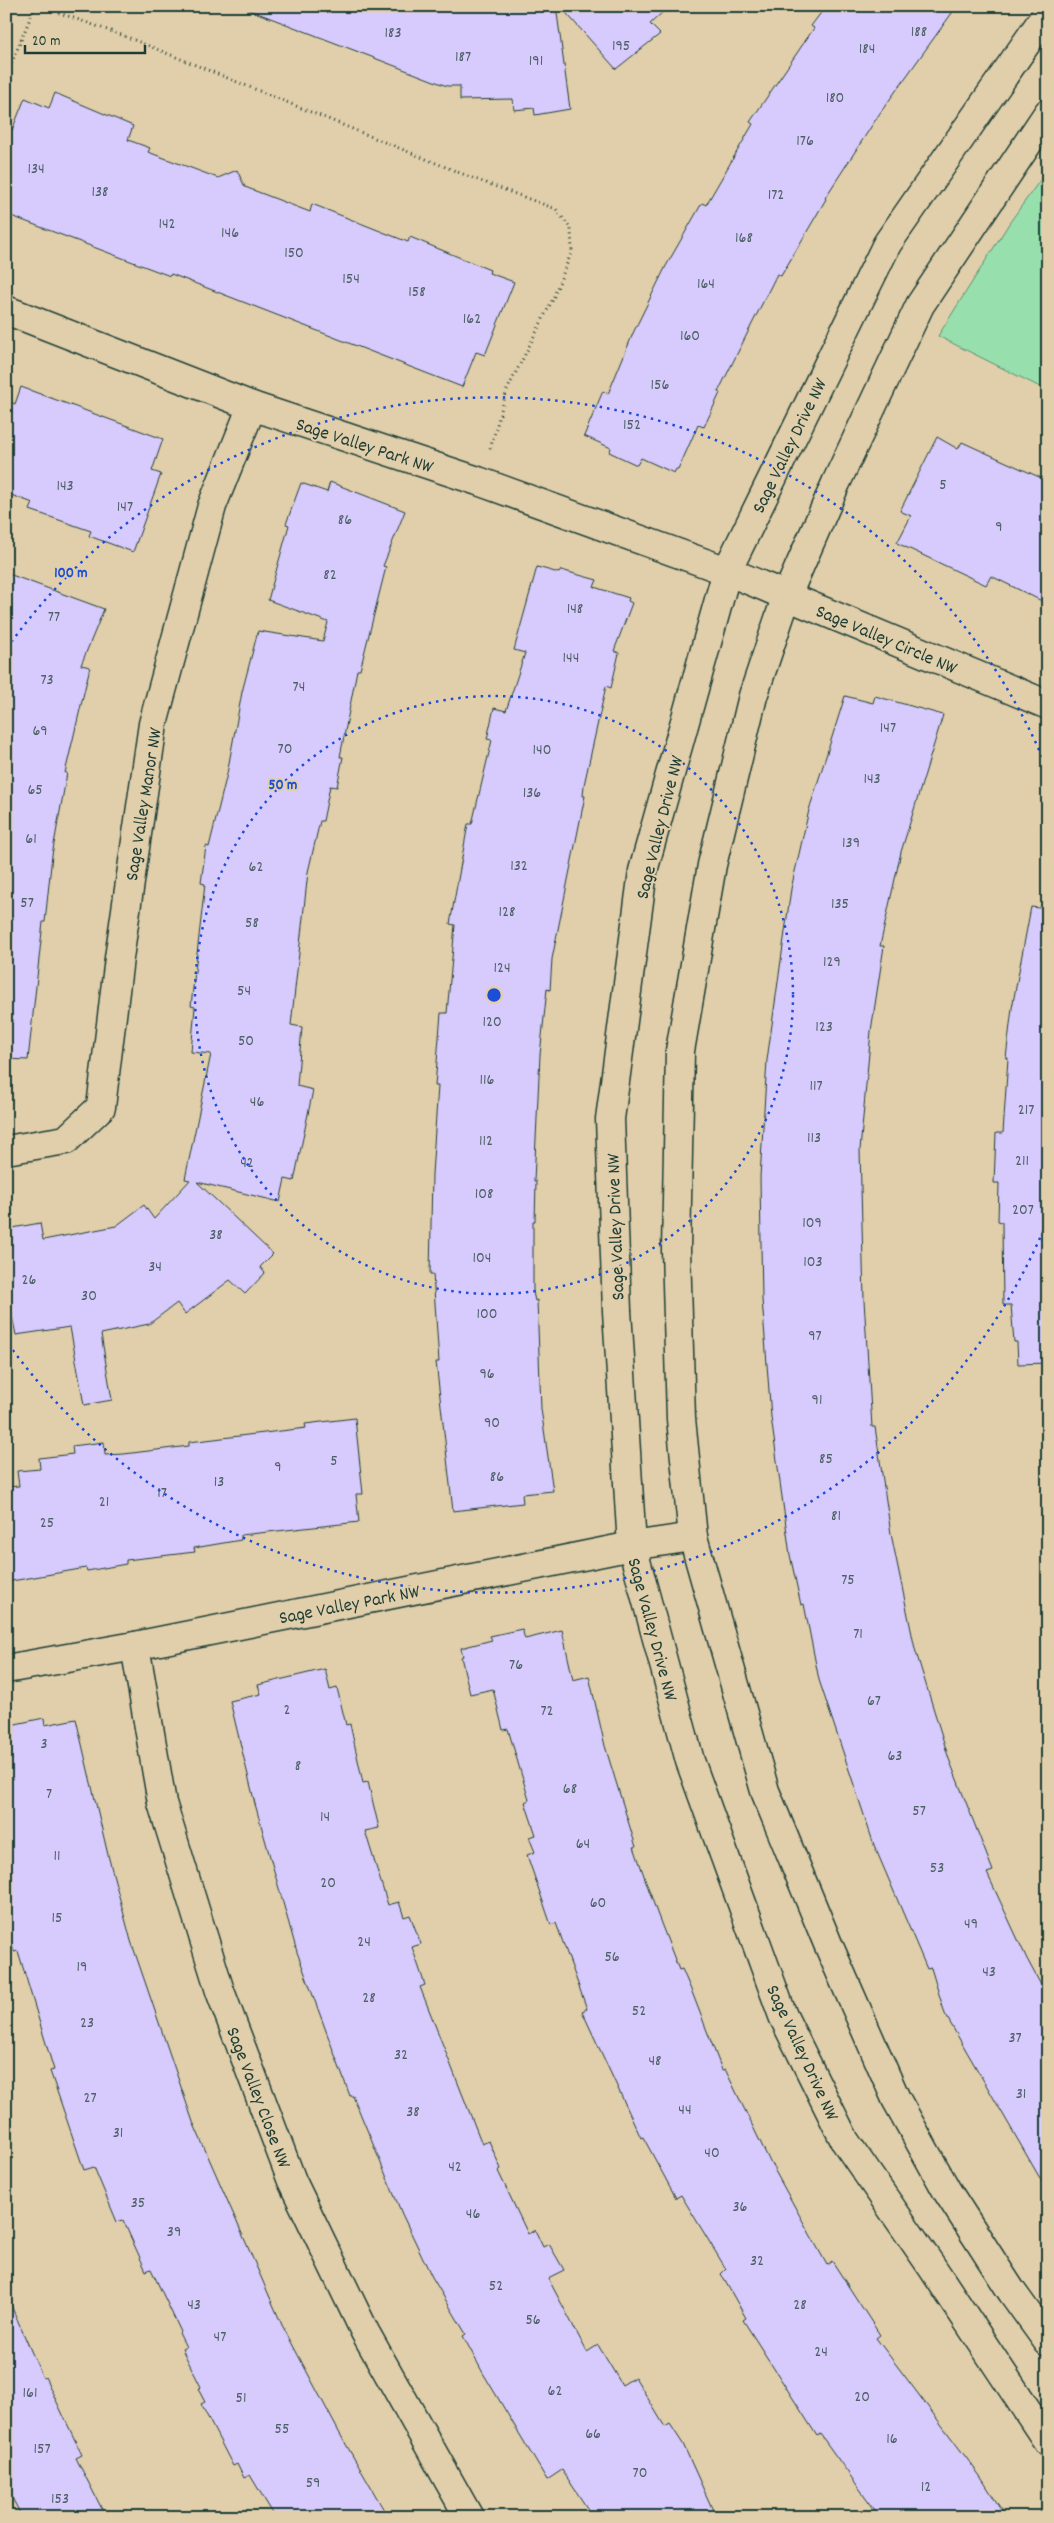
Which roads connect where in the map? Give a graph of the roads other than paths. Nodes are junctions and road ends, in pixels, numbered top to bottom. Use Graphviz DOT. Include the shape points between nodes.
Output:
graph roads {
  1 [pos="1048,12"];
  2 [pos="1048,113"];
  3 [pos="6,310"];
  4 [pos="252,406"];
  5 [pos="727,571"];
  6 [pos="787,595"];
  7 [pos="1048,705"];
  8 [pos="6,1150"];
  9 [pos="693,1537"];
  10 [pos="632,1546"];
  11 [pos="134,1646"];
  12 [pos="6,1670"];
  13 [pos="1048,2342"];
  14 [pos="1048,2442"];
  15 [pos="469,2517"];
  1 -- 5 [label="street, Sage Valley Drive NW" via="886,244"];
  2 -- 6 [label="street" via="920,305"];
  3 -- 4 [label="street, Sage Valley Park NW"];
  4 -- 5 [label="street, Sage Valley Park NW" via="478,481"];
  4 -- 8 [label="street, Sage Valley Manor NW" via="212,506 153,724 101,1107 66,1140"];
  5 -- 6 [label="street, Sage Valley Circle NW"];
  5 -- 10 [label="street, Sage Valley Drive NW" via="643,871 610,1119 617,1311"];
  6 -- 7 [label="street, Sage Valley Circle NW"];
  6 -- 9 [label="street" via="753,696 712,865 680,1051 676,1250 681,1420"];
  9 -- 10 [label="street, Sage Valley Park NW"];
  9 -- 13 [label="street" via="765,1791 896,2099 947,2191"];
  10 -- 11 [label="street, Sage Valley Park NW"];
  10 -- 14 [label="street, Sage Valley Drive NW" via="690,1761 783,2016 845,2141"];
  11 -- 12 [label="street, Sage Valley Park NW"];
  11 -- 15 [label="street, Sage Valley Close NW" via="162,1803 220,1991 292,2181 365,2332"];
}
